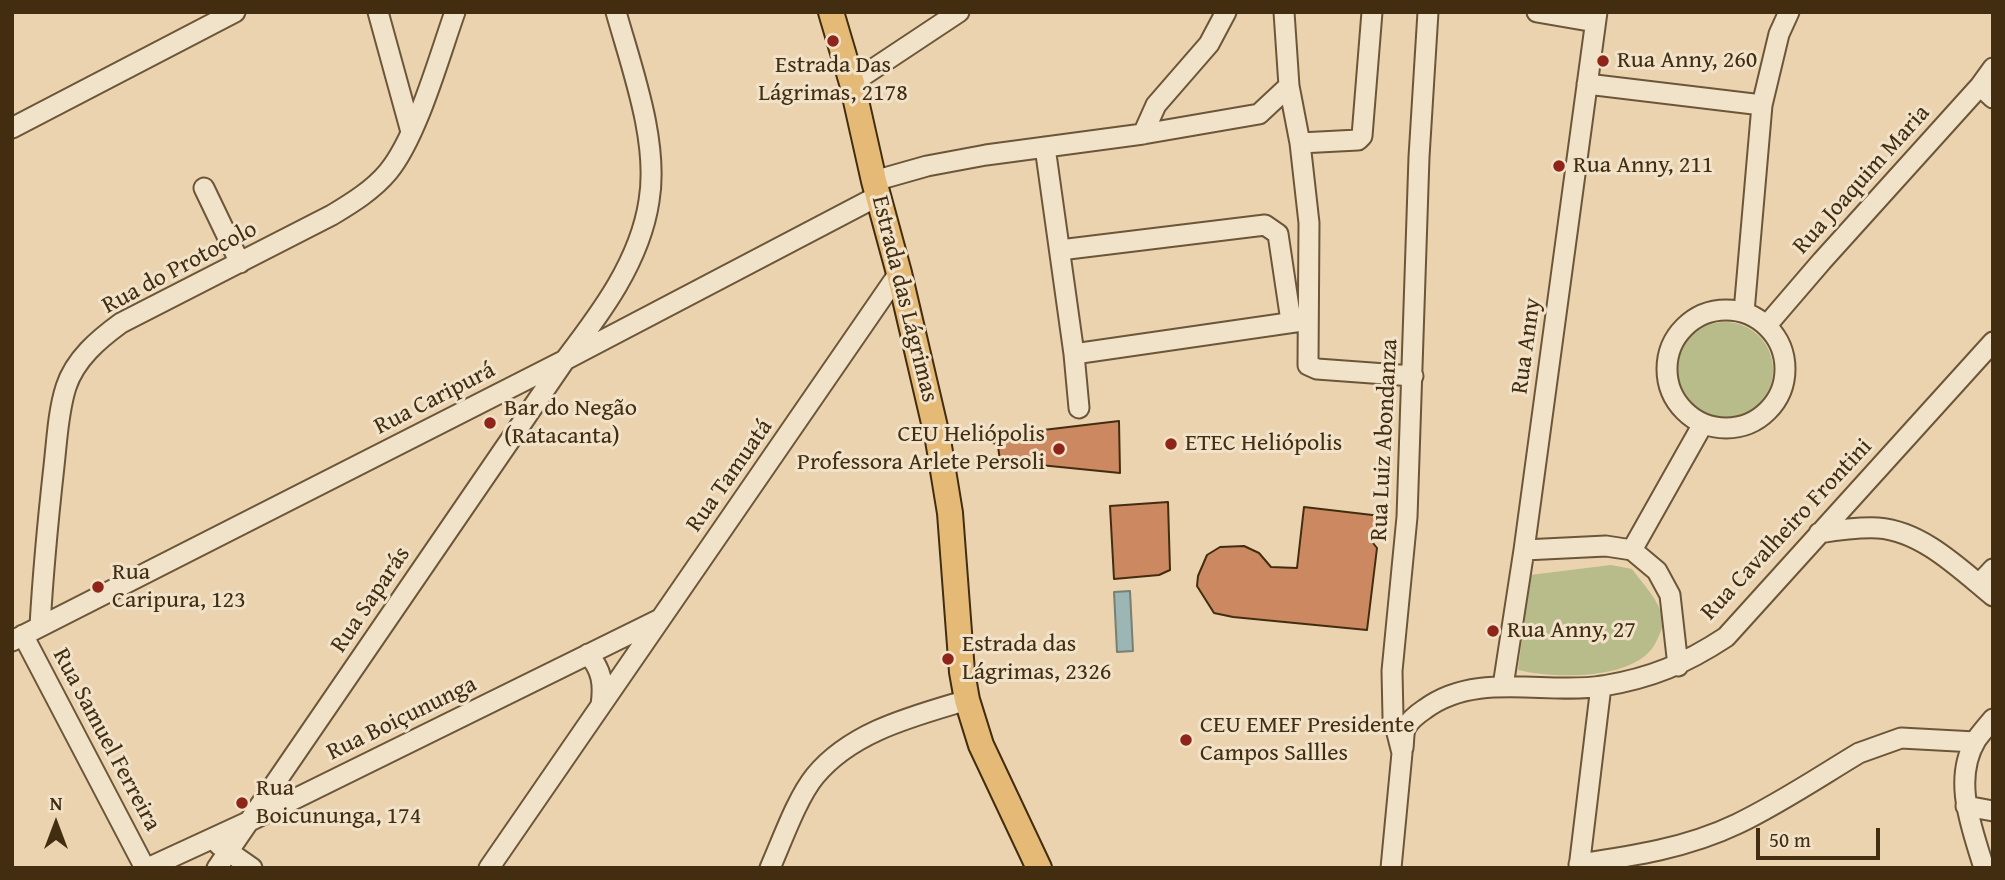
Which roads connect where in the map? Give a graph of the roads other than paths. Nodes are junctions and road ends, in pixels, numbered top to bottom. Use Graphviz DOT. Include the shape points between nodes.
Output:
graph roads {
  1 [pos="235,12"];
  2 [pos="378,12"];
  3 [pos="455,12"];
  4 [pos="616,12"];
  5 [pos="831,12"];
  6 [pos="959,12"];
  7 [pos="1226,12"];
  8 [pos="1283,12"];
  9 [pos="1372,12"];
  10 [pos="1428,12"];
  11 [pos="1537,12"];
  12 [pos="1789,12"];
  13 [pos="1596,17"];
  14 [pos="1993,68"];
  15 [pos="852,83"];
  16 [pos="1587,84"];
  17 [pos="1289,86"];
  18 [pos="1986,92"];
  19 [pos="1762,105"];
  20 [pos="12,128"];
  21 [pos="411,132"];
  22 [pos="1143,134"];
  23 [pos="1300,143"];
  24 [pos="1045,146"];
  25 [pos="204,188"];
  26 [pos="876,188"];
  27 [pos="1060,250"];
  28 [pos="240,263"];
  29 [pos="899,274"];
  30 [pos="1744,312"];
  31 [pos="1299,321"];
  32 [pos="1766,325"];
  33 [pos="1993,342"];
  34 [pos="1074,354"];
  35 [pos="565,360"];
  36 [pos="1413,376"];
  37 [pos="1079,408"];
  38 [pos="1703,424"];
  39 [pos="1819,533"];
  40 [pos="1524,550"];
  41 [pos="1632,550"];
  42 [pos="1993,569"];
  43 [pos="1986,590"];
  44 [pos="661,618"];
  45 [pos="25,634"];
  46 [pos="588,654"];
  47 [pos="1678,666"];
  48 [pos="1601,686"];
  49 [pos="1503,687"];
  50 [pos="967,700"];
  51 [pos="601,706"];
  52 [pos="1993,719"];
  53 [pos="1975,742"];
  54 [pos="1402,753"];
  55 [pos="1966,806"];
  56 [pos="1993,811"];
  57 [pos="250,821"];
  58 [pos="210,839"];
  59 [pos="223,860"];
  60 [pos="152,865"];
  61 [pos="1579,866"];
  62 [pos="187,868"];
  63 [pos="252,868"];
  64 [pos="489,868"];
  65 [pos="771,868"];
  66 [pos="1039,868"];
  67 [pos="1391,868"];
  68 [pos="1984,868"];
  1 -- 20 [label="street"];
  2 -- 21 [label="street"];
  3 -- 21 [label="street, Rua do Protocolo"];
  4 -- 35 [label="street, Rua Saparás" via="646,130 649,200 621,278"];
  5 -- 15 [label="main road, Estrada das Lágrimas"];
  6 -- 15 [label="street"];
  7 -- 22 [label="street" via="1209,44 1156,105"];
  8 -- 17 [label="street"];
  9 -- 23 [label="street" via="1362,136 1358,140"];
  10 -- 36 [label="street, Rua Luiz Abondanza"];
  11 -- 13 [label="street"];
  12 -- 19 [label="street"];
  13 -- 16 [label="street, Rua Anny"];
  14 -- 18 [label="street, Rua Joaquim Maria"];
  15 -- 26 [label="main road, Estrada das Lágrimas"];
  16 -- 19 [label="street"];
  16 -- 40 [label="street, Rua Anny"];
  17 -- 22 [label="street, Rua Caripurá" via="1259,114"];
  17 -- 23 [label="street"];
  18 -- 32 [label="street, Rua Joaquim Maria"];
  19 -- 30 [label="street"];
  21 -- 28 [label="street, Rua do Protocolo" via="388,172 362,196"];
  22 -- 24 [label="street, Rua Caripurá"];
  23 -- 31 [label="street" via="1310,276"];
  24 -- 26 [label="street, Rua Caripurá" via="927,166"];
  24 -- 27 [label="street"];
  25 -- 28 [label="street"];
  26 -- 29 [label="main road, Estrada das Lágrimas"];
  26 -- 35 [label="street, Rua Caripurá"];
  27 -- 31 [label="street" via="1265,225 1278,234"];
  27 -- 34 [label="street"];
  28 -- 45 [label="street, Rua do Protocolo" via="121,323 97,340 66,385 44,549"];
  29 -- 44 [label="street, Rua Tamuatá"];
  29 -- 50 [label="main road, Estrada das Lágrimas" via="946,489"];
  30 -- 32 [label="street"];
  30 -- 38 [label="street" via="1724,309 1704,314 1674,339 1667,359 1673,398"];
  31 -- 34 [label="street"];
  31 -- 36 [label="street" via="1312,368"];
  32 -- 38 [label="street" via="1785,357 1781,393 1757,420 1740,427"];
  33 -- 39 [label="street, Rua Cavalheiro Frontini"];
  34 -- 37 [label="street"];
  35 -- 45 [label="street, Rua Caripurá"];
  35 -- 57 [label="street, Rua Saparás"];
  36 -- 54 [label="street, Rua Luiz Abondanza" via="1407,517 1392,671 1393,717"];
  38 -- 41 [label="street"];
  39 -- 43 [label="street" via="1881,528 1903,535 1952,562"];
  39 -- 47 [label="street, Rua Cavalheiro Frontini" via="1726,637"];
  40 -- 41 [label="street" via="1606,545"];
  40 -- 49 [label="street, Rua Anny"];
  41 -- 47 [label="street" via="1657,571 1670,595"];
  42 -- 43 [label="street"];
  44 -- 46 [label="street, Rua Boiçununga"];
  44 -- 51 [label="street, Rua Tamuatá"];
  45 -- 60 [label="street, Rua Samuel Ferreira"];
  46 -- 51 [label="street" via="601,674"];
  46 -- 57 [label="street, Rua Boiçununga"];
  47 -- 48 [label="street, Rua Cavalheiro Frontini"];
  48 -- 49 [label="street, Rua Cavalheiro Frontini"];
  48 -- 61 [label="street"];
  49 -- 54 [label="street, Rua Cavalheiro Frontini" via="1437,700 1406,728"];
  50 -- 65 [label="street" via="910,717 837,754 814,777"];
  50 -- 66 [label="main road, Estrada das Lágrimas" via="981,745"];
  51 -- 64 [label="street, Rua Tamuatá"];
  52 -- 53 [label="street"];
  53 -- 55 [label="street" via="1968,760"];
  53 -- 61 [label="street" via="1901,738 1880,744 1736,825 1684,844"];
  54 -- 67 [label="street, Rua Luiz Abondanza"];
  55 -- 56 [label="street"];
  55 -- 68 [label="street"];
  57 -- 58 [label="street, Rua Boiçununga"];
  57 -- 59 [label="street, Rua Saparás"];
  58 -- 59 [label="street"];
  58 -- 60 [label="street, Rua Boiçununga"];
  59 -- 63 [label="street"];
  60 -- 62 [label="street" via="176,863"];
}
